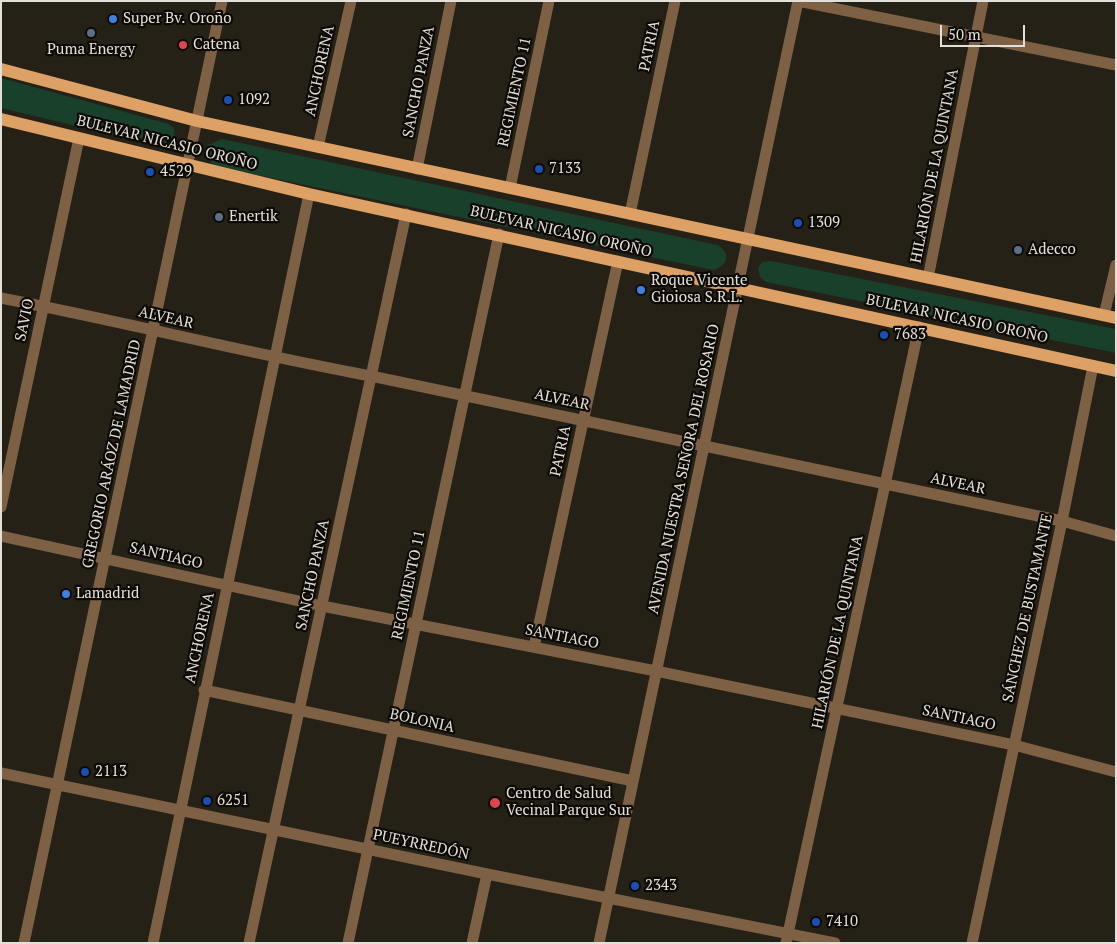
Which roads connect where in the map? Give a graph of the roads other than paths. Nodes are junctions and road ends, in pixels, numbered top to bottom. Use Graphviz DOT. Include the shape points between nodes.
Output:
graph roads {
  1 [pos="222,1"];
  2 [pos="351,1"];
  3 [pos="451,1"];
  4 [pos="549,1"];
  5 [pos="675,1"];
  6 [pos="798,1"];
  7 [pos="983,1"];
  8 [pos="975,37"];
  9 [pos="1116,64"];
  10 [pos="1,68"];
  11 [pos="1,119"];
  12 [pos="197,121"];
  13 [pos="79,138"];
  14 [pos="318,147"];
  15 [pos="188,166"];
  16 [pos="417,169"];
  17 [pos="510,188"];
  18 [pos="309,194"];
  19 [pos="406,214"];
  20 [pos="630,214"];
  21 [pos="500,234"];
  22 [pos="748,239"];
  23 [pos="618,261"];
  24 [pos="1116,265"];
  25 [pos="928,278"];
  26 [pos="737,288"];
  27 [pos="1,298"];
  28 [pos="44,307"];
  29 [pos="1110,317"];
  30 [pos="919,327"];
  31 [pos="153,330"];
  32 [pos="274,358"];
  33 [pos="1093,366"];
  34 [pos="1116,371"];
  35 [pos="371,376"];
  36 [pos="465,395"];
  37 [pos="583,420"];
  38 [pos="704,446"];
  39 [pos="885,484"];
  40 [pos="1,508"];
  41 [pos="1062,521"];
  42 [pos="1,536"];
  43 [pos="1116,536"];
  44 [pos="105,558"];
  45 [pos="227,586"];
  46 [pos="322,606"];
  47 [pos="416,625"];
  48 [pos="534,647"];
  49 [pos="656,671"];
  50 [pos="204,690"];
  51 [pos="837,708"];
  52 [pos="299,710"];
  53 [pos="394,730"];
  54 [pos="1014,745"];
  55 [pos="1,772"];
  56 [pos="1116,772"];
  57 [pos="633,781"];
  58 [pos="58,783"];
  59 [pos="181,811"];
  60 [pos="274,828"];
  61 [pos="368,849"];
  62 [pos="487,874"];
  63 [pos="609,898"];
  64 [pos="787,938"];
  65 [pos="24,943"];
  66 [pos="153,943"];
  67 [pos="249,943"];
  68 [pos="348,943"];
  69 [pos="472,943"];
  70 [pos="599,943"];
  71 [pos="835,943"];
  72 [pos="972,943"];
  1 -- 12 [label="street, GREGORIO ARÁOZ DE LAMADRID"];
  2 -- 14 [label="street, ANCHORENA"];
  3 -- 16 [label="street, SANCHO PANZA"];
  4 -- 17 [label="street, REGIMIENTO 11"];
  5 -- 20 [label="street, PATRIA"];
  6 -- 8 [label="street"];
  6 -- 22 [label="street, AVENIDA NUESTRA SEÑORA DEL ROSARIO"];
  7 -- 8 [label="street, HILARIÓN DE LA QUINTANA"];
  8 -- 9 [label="street"];
  8 -- 25 [label="street, HILARIÓN DE LA QUINTANA"];
  10 -- 12 [label="main road, BULEVAR NICASIO OROÑO"];
  11 -- 13 [label="main road, BULEVAR NICASIO OROÑO"];
  12 -- 14 [label="main road, BULEVAR NICASIO OROÑO"];
  12 -- 15 [label="street, GREGORIO ARÁOZ DE LAMADRID"];
  13 -- 15 [label="main road, BULEVAR NICASIO OROÑO"];
  13 -- 28 [label="street, SAVIO"];
  14 -- 16 [label="main road, BULEVAR NICASIO OROÑO"];
  15 -- 18 [label="main road, BULEVAR NICASIO OROÑO"];
  15 -- 31 [label="street, GREGORIO ARÁOZ DE LAMADRID"];
  16 -- 17 [label="main road, BULEVAR NICASIO OROÑO"];
  17 -- 20 [label="main road, BULEVAR NICASIO OROÑO"];
  18 -- 19 [label="main road, BULEVAR NICASIO OROÑO"];
  18 -- 32 [label="street, ANCHORENA"];
  19 -- 21 [label="main road, BULEVAR NICASIO OROÑO"];
  19 -- 35 [label="street, SANCHO PANZA"];
  20 -- 22 [label="main road, BULEVAR NICASIO OROÑO"];
  21 -- 23 [label="main road, BULEVAR NICASIO OROÑO"];
  21 -- 36 [label="street, REGIMIENTO 11"];
  22 -- 25 [label="main road, BULEVAR NICASIO OROÑO"];
  22 -- 26 [label="street, AVENIDA NUESTRA SEÑORA DEL ROSARIO"];
  23 -- 26 [label="main road, BULEVAR NICASIO OROÑO"];
  23 -- 37 [label="street, PATRIA"];
  24 -- 29 [label="street"];
  25 -- 29 [label="main road, BULEVAR NICASIO OROÑO"];
  26 -- 30 [label="main road, BULEVAR NICASIO OROÑO"];
  26 -- 38 [label="street, AVENIDA NUESTRA SEÑORA DEL ROSARIO"];
  27 -- 28 [label="street, ALVEAR"];
  28 -- 31 [label="street, ALVEAR"];
  28 -- 40 [label="street, SAVIO"];
  30 -- 33 [label="main road, BULEVAR NICASIO OROÑO"];
  30 -- 39 [label="street, HILARIÓN DE LA QUINTANA"];
  31 -- 32 [label="street, ALVEAR"];
  31 -- 44 [label="street, GREGORIO ARÁOZ DE LAMADRID"];
  32 -- 35 [label="street, ALVEAR"];
  32 -- 45 [label="street, ANCHORENA"];
  33 -- 34 [label="main road, BULEVAR NICASIO OROÑO"];
  33 -- 41 [label="street, SÁNCHEZ DE BUSTAMANTE"];
  35 -- 36 [label="street, ALVEAR"];
  35 -- 46 [label="street, SANCHO PANZA"];
  36 -- 37 [label="street, ALVEAR"];
  36 -- 47 [label="street, REGIMIENTO 11"];
  37 -- 38 [label="street, ALVEAR"];
  37 -- 48 [label="street, PATRIA"];
  38 -- 39 [label="street, ALVEAR"];
  38 -- 49 [label="street, AVENIDA NUESTRA SEÑORA DEL ROSARIO"];
  39 -- 41 [label="street, ALVEAR"];
  39 -- 51 [label="street, HILARIÓN DE LA QUINTANA"];
  41 -- 43 [label="street, ALVEAR"];
  41 -- 54 [label="street, SÁNCHEZ DE BUSTAMANTE"];
  42 -- 44 [label="street, SANTIAGO"];
  44 -- 45 [label="street, SANTIAGO"];
  44 -- 58 [label="street, GREGORIO ARÁOZ DE LAMADRID"];
  45 -- 46 [label="street, SANTIAGO"];
  45 -- 50 [label="street, ANCHORENA"];
  46 -- 47 [label="street, SANTIAGO"];
  46 -- 52 [label="street, SANCHO PANZA"];
  47 -- 48 [label="street, SANTIAGO"];
  47 -- 53 [label="street, REGIMIENTO 11"];
  48 -- 49 [label="street, SANTIAGO"];
  49 -- 51 [label="street, SANTIAGO"];
  49 -- 57 [label="street, AVENIDA NUESTRA SEÑORA DEL ROSARIO"];
  50 -- 52 [label="street, BOLONIA"];
  50 -- 59 [label="street, ANCHORENA"];
  51 -- 54 [label="street, SANTIAGO"];
  51 -- 64 [label="street, HILARIÓN DE LA QUINTANA"];
  52 -- 53 [label="street, BOLONIA"];
  52 -- 60 [label="street, SANCHO PANZA"];
  53 -- 57 [label="street, BOLONIA"];
  53 -- 61 [label="street, REGIMIENTO 11"];
  54 -- 56 [label="street, SANTIAGO"];
  54 -- 72 [label="street, SÁNCHEZ DE BUSTAMANTE"];
  55 -- 58 [label="street, PUEYRREDÓN"];
  57 -- 63 [label="street, AVENIDA NUESTRA SEÑORA DEL ROSARIO"];
  58 -- 59 [label="street, PUEYRREDÓN"];
  58 -- 65 [label="street, GREGORIO ARÁOZ DE LAMADRID"];
  59 -- 60 [label="street, PUEYRREDÓN"];
  59 -- 66 [label="street, ANCHORENA"];
  60 -- 61 [label="street, PUEYRREDÓN"];
  60 -- 67 [label="street, SANCHO PANZA"];
  61 -- 62 [label="street, PUEYRREDÓN"];
  61 -- 68 [label="street, REGIMIENTO 11"];
  62 -- 63 [label="street, PUEYRREDÓN"];
  62 -- 69 [label="street"];
  63 -- 64 [label="street, PUEYRREDÓN"];
  63 -- 70 [label="street, AVENIDA NUESTRA SEÑORA DEL ROSARIO"];
  64 -- 71 [label="street, PUEYRREDÓN"];
}
